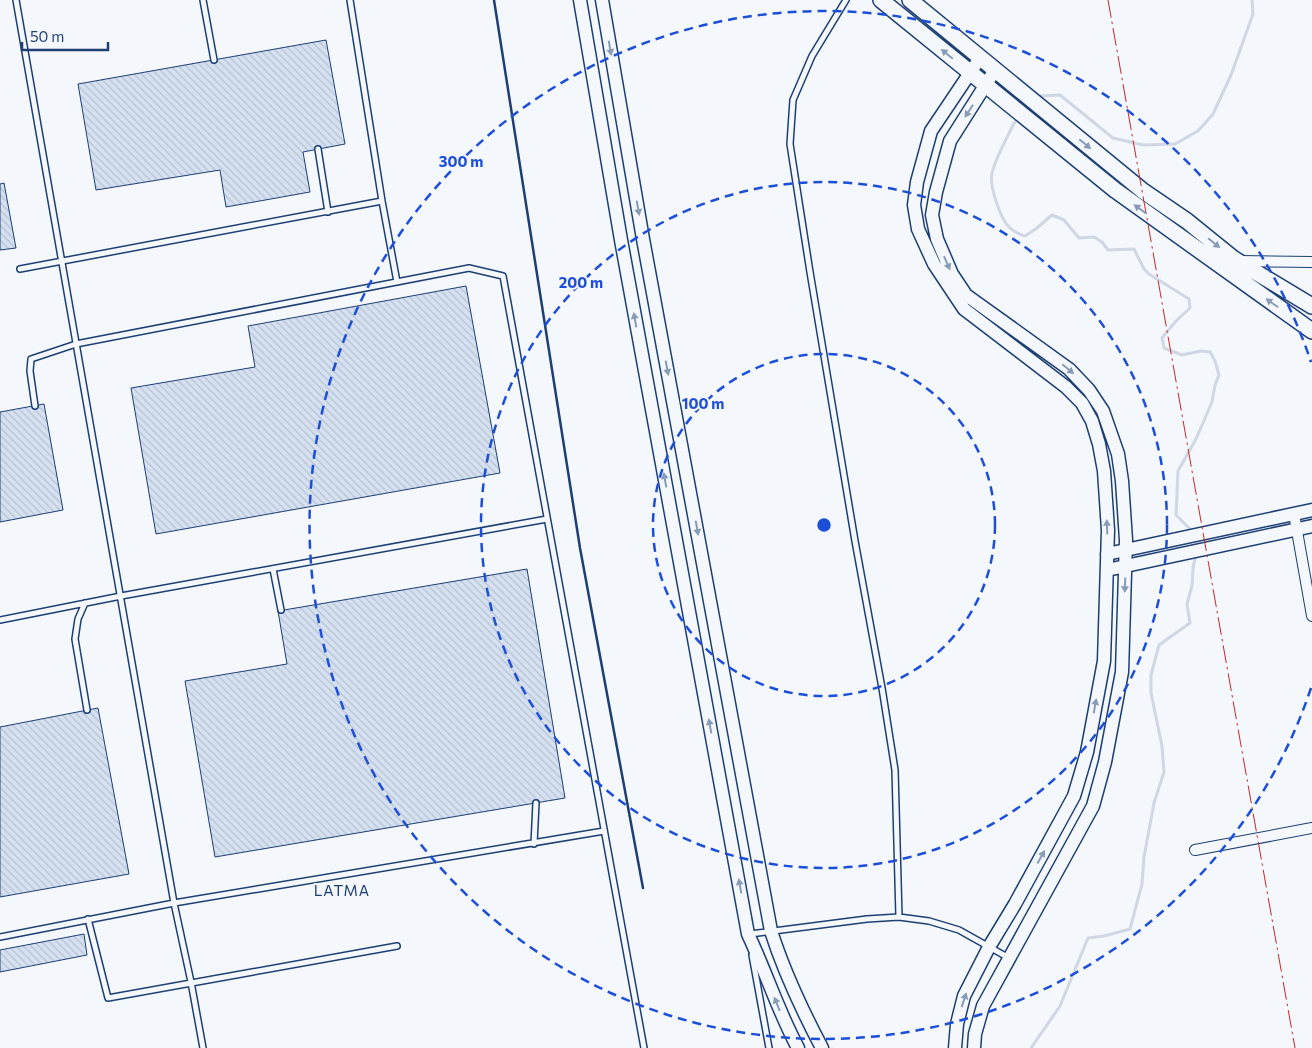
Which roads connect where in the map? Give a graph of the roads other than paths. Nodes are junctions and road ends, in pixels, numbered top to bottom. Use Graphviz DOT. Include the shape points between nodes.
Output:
graph roads {
  1 [pos="16,0"];
  2 [pos="203,0"];
  3 [pos="350,0"];
  4 [pos="580,0"];
  5 [pos="602,0"];
  6 [pos="846,0"];
  7 [pos="881,0"];
  8 [pos="910,0"];
  9 [pos="980,58"];
  10 [pos="214,60"];
  11 [pos="995,70"];
  12 [pos="970,73"];
  13 [pos="986,85"];
  14 [pos="318,149"];
  15 [pos="382,202"];
  16 [pos="328,212"];
  17 [pos="1237,261"];
  18 [pos="62,262"];
  19 [pos="1312,262"];
  20 [pos="20,269"];
  21 [pos="397,282"];
  22 [pos="1312,306"];
  23 [pos="1312,331"];
  24 [pos="76,344"];
  25 [pos="35,406"];
  26 [pos="1312,510"];
  27 [pos="1294,514"];
  28 [pos="547,519"];
  29 [pos="1312,526"];
  30 [pos="1296,529"];
  31 [pos="1126,550"];
  32 [pos="1107,554"];
  33 [pos="1126,566"];
  34 [pos="273,568"];
  35 [pos="1107,570"];
  36 [pos="121,596"];
  37 [pos="85,603"];
  38 [pos="281,610"];
  39 [pos="1312,616"];
  40 [pos="0,620"];
  41 [pos="87,710"];
  42 [pos="536,803"];
  43 [pos="1312,828"];
  44 [pos="604,831"];
  45 [pos="534,844"];
  46 [pos="1194,850"];
  47 [pos="174,903"];
  48 [pos="899,917"];
  49 [pos="88,919"];
  50 [pos="771,931"];
  51 [pos="748,934"];
  52 [pos="0,937"];
  53 [pos="397,946"];
  54 [pos="989,947"];
  55 [pos="1009,958"];
  56 [pos="192,982"];
  57 [pos="203,1048"];
  58 [pos="644,1048"];
  59 [pos="769,1048"];
  60 [pos="798,1048"];
  61 [pos="822,1048"];
  62 [pos="955,1048"];
  63 [pos="974,1048"];
  1 -- 18 [label="lane"];
  2 -- 10 [label="lane"];
  3 -- 15 [label="lane"];
  51 -- 4 [label="street, one-way"];
  5 -- 50 [label="street, one-way"];
  6 -- 48 [label="lane" via="812,56 793,100 790,144 895,770"];
  12 -- 7 [label="main road, one-way"];
  8 -- 9 [label="main road"];
  9 -- 11 [label="main road"];
  9 -- 12 [label="street"];
  11 -- 13 [label="street"];
  11 -- 17 [label="main road, one-way" via="1143,192 1187,221"];
  12 -- 13 [label="main road"];
  32 -- 12 [label="street, one-way" via="1108,530 1100,444 1082,402 964,308 934,264 918,229 914,205 931,131"];
  23 -- 13 [label="main road, one-way" via="1115,190"];
  13 -- 31 [label="street, one-way" via="950,142 932,215 937,239 952,274 966,295 1069,369 1103,411 1118,454"];
  14 -- 16 [label="lane"];
  15 -- 16 [label="lane"];
  15 -- 21 [label="lane"];
  16 -- 18 [label="lane"];
  17 -- 19 [label="street"];
  17 -- 22 [label="main road"];
  18 -- 20 [label="lane"];
  18 -- 24 [label="lane"];
  21 -- 24 [label="lane"];
  21 -- 28 [label="lane" via="469,268 502,276"];
  24 -- 25 [label="lane" via="31,359"];
  24 -- 36 [label="lane"];
  26 -- 27 [label="street"];
  27 -- 30 [label="street"];
  27 -- 31 [label="street"];
  28 -- 34 [label="lane"];
  28 -- 44 [label="lane"];
  29 -- 30 [label="street"];
  30 -- 33 [label="street"];
  30 -- 39 [label="street"];
  31 -- 32 [label="street"];
  31 -- 33 [label="street"];
  32 -- 35 [label="street"];
  33 -- 35 [label="street"];
  33 -- 55 [label="street, one-way" via="1122,672 1095,797"];
  34 -- 36 [label="lane"];
  34 -- 38 [label="lane"];
  54 -- 35 [label="street, one-way" via="1074,796 1087,752 1104,662"];
  36 -- 37 [label="lane"];
  36 -- 47 [label="lane"];
  37 -- 40 [label="lane"];
  37 -- 41 [label="lane" via="75,639"];
  42 -- 45 [label="lane"];
  43 -- 46 [label="street"];
  44 -- 45 [label="lane"];
  44 -- 58 [label="lane"];
  45 -- 47 [label="lane"];
  47 -- 49 [label="lane"];
  47 -- 56 [label="lane"];
  48 -- 50 [label="lane"];
  48 -- 54 [label="lane" via="929,920 959,930"];
  49 -- 52 [label="lane"];
  49 -- 56 [label="lane" via="108,998"];
  50 -- 51 [label="lane"];
  50 -- 61 [label="street" via="804,1014"];
  51 -- 59 [label="lane"];
  60 -- 51 [label="street, one-way"];
  53 -- 56 [label="lane"];
  54 -- 55 [label="lane"];
  62 -- 54 [label="street, one-way" via="964,996"];
  55 -- 63 [label="street" via="983,1006"];
  56 -- 57 [label="lane"];
}
